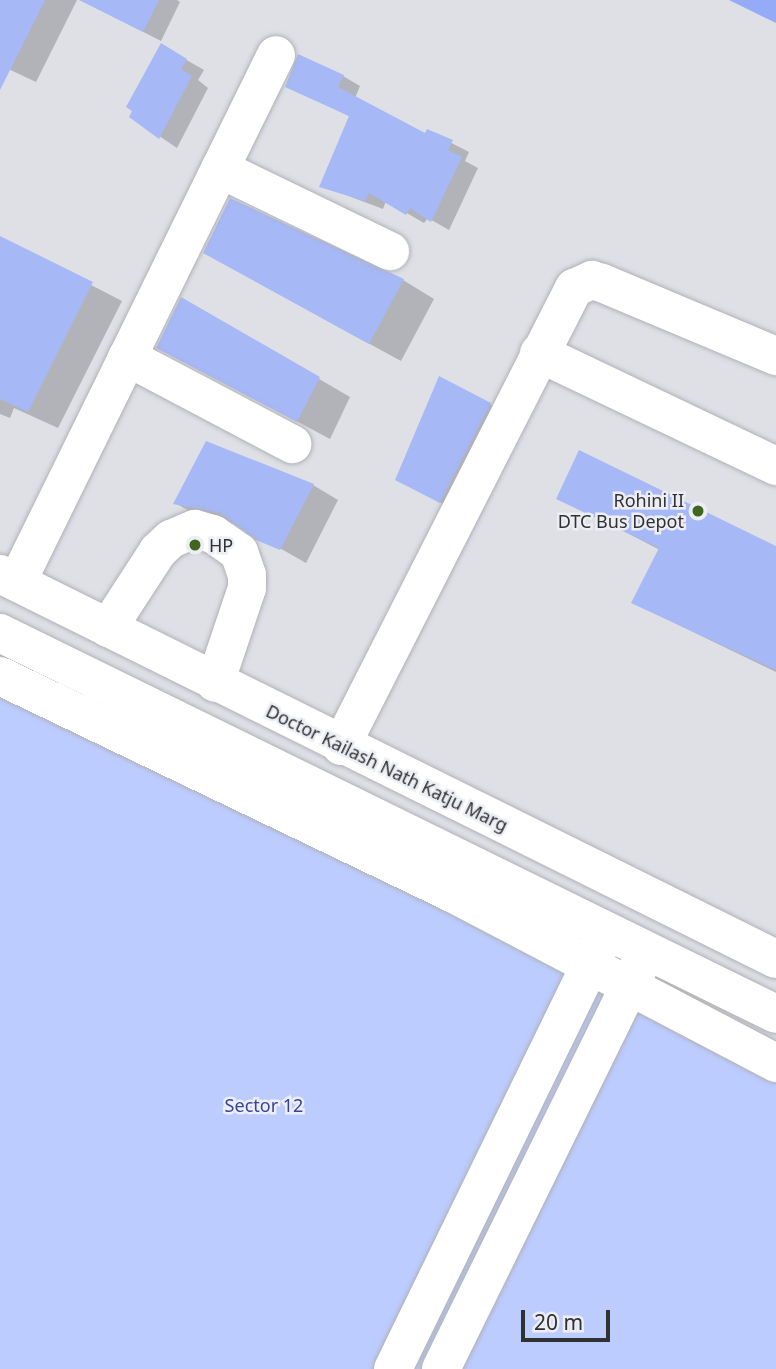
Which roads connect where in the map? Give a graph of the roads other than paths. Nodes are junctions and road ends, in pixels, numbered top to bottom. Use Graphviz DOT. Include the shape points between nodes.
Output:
graph roads {
  1 [pos="276,55"];
  2 [pos="220,169"];
  3 [pos="390,251"];
  4 [pos="539,353"];
  5 [pos="776,356"];
  6 [pos="127,357"];
  7 [pos="292,444"];
  8 [pos="776,466"];
  9 [pos="8,578"];
  10 [pos="108,628"];
  11 [pos="0,633"];
  12 [pos="0,676"];
  13 [pos="215,683"];
  14 [pos="341,746"];
  15 [pos="607,931"];
  16 [pos="647,951"];
  17 [pos="776,959"];
  18 [pos="590,966"];
  19 [pos="630,988"];
  20 [pos="776,1014"];
  21 [pos="776,1063"];
  22 [pos="393,1369"];
  23 [pos="441,1369"];
  1 -- 2 [label="main road"];
  2 -- 3 [label="main road"];
  2 -- 6 [label="main road"];
  4 -- 5 [label="main road" via="574,288 592,280"];
  4 -- 8 [label="main road"];
  4 -- 14 [label="main road"];
  6 -- 7 [label="main road"];
  6 -- 9 [label="main road"];
  9 -- 10 [label="main road, Doctor Kailash Nath Katju Marg"];
  10 -- 13 [label="main road, Doctor Kailash Nath Katju Marg"];
  10 -- 13 [label="main road" via="158,551 183,530 195,529 228,542 239,552 247,588"];
  11 -- 15 [label="main road"];
  12 -- 18 [label="main road" via="454,894"];
  13 -- 14 [label="main road, Doctor Kailash Nath Katju Marg"];
  14 -- 17 [label="main road, Doctor Kailash Nath Katju Marg"];
  15 -- 16 [label="main road"];
  15 -- 18 [label="main road"];
  16 -- 19 [label="main road"];
  16 -- 20 [label="main road"];
  18 -- 19 [label="main road"];
  18 -- 22 [label="main road"];
  19 -- 21 [label="main road"];
  19 -- 23 [label="main road"];
}
